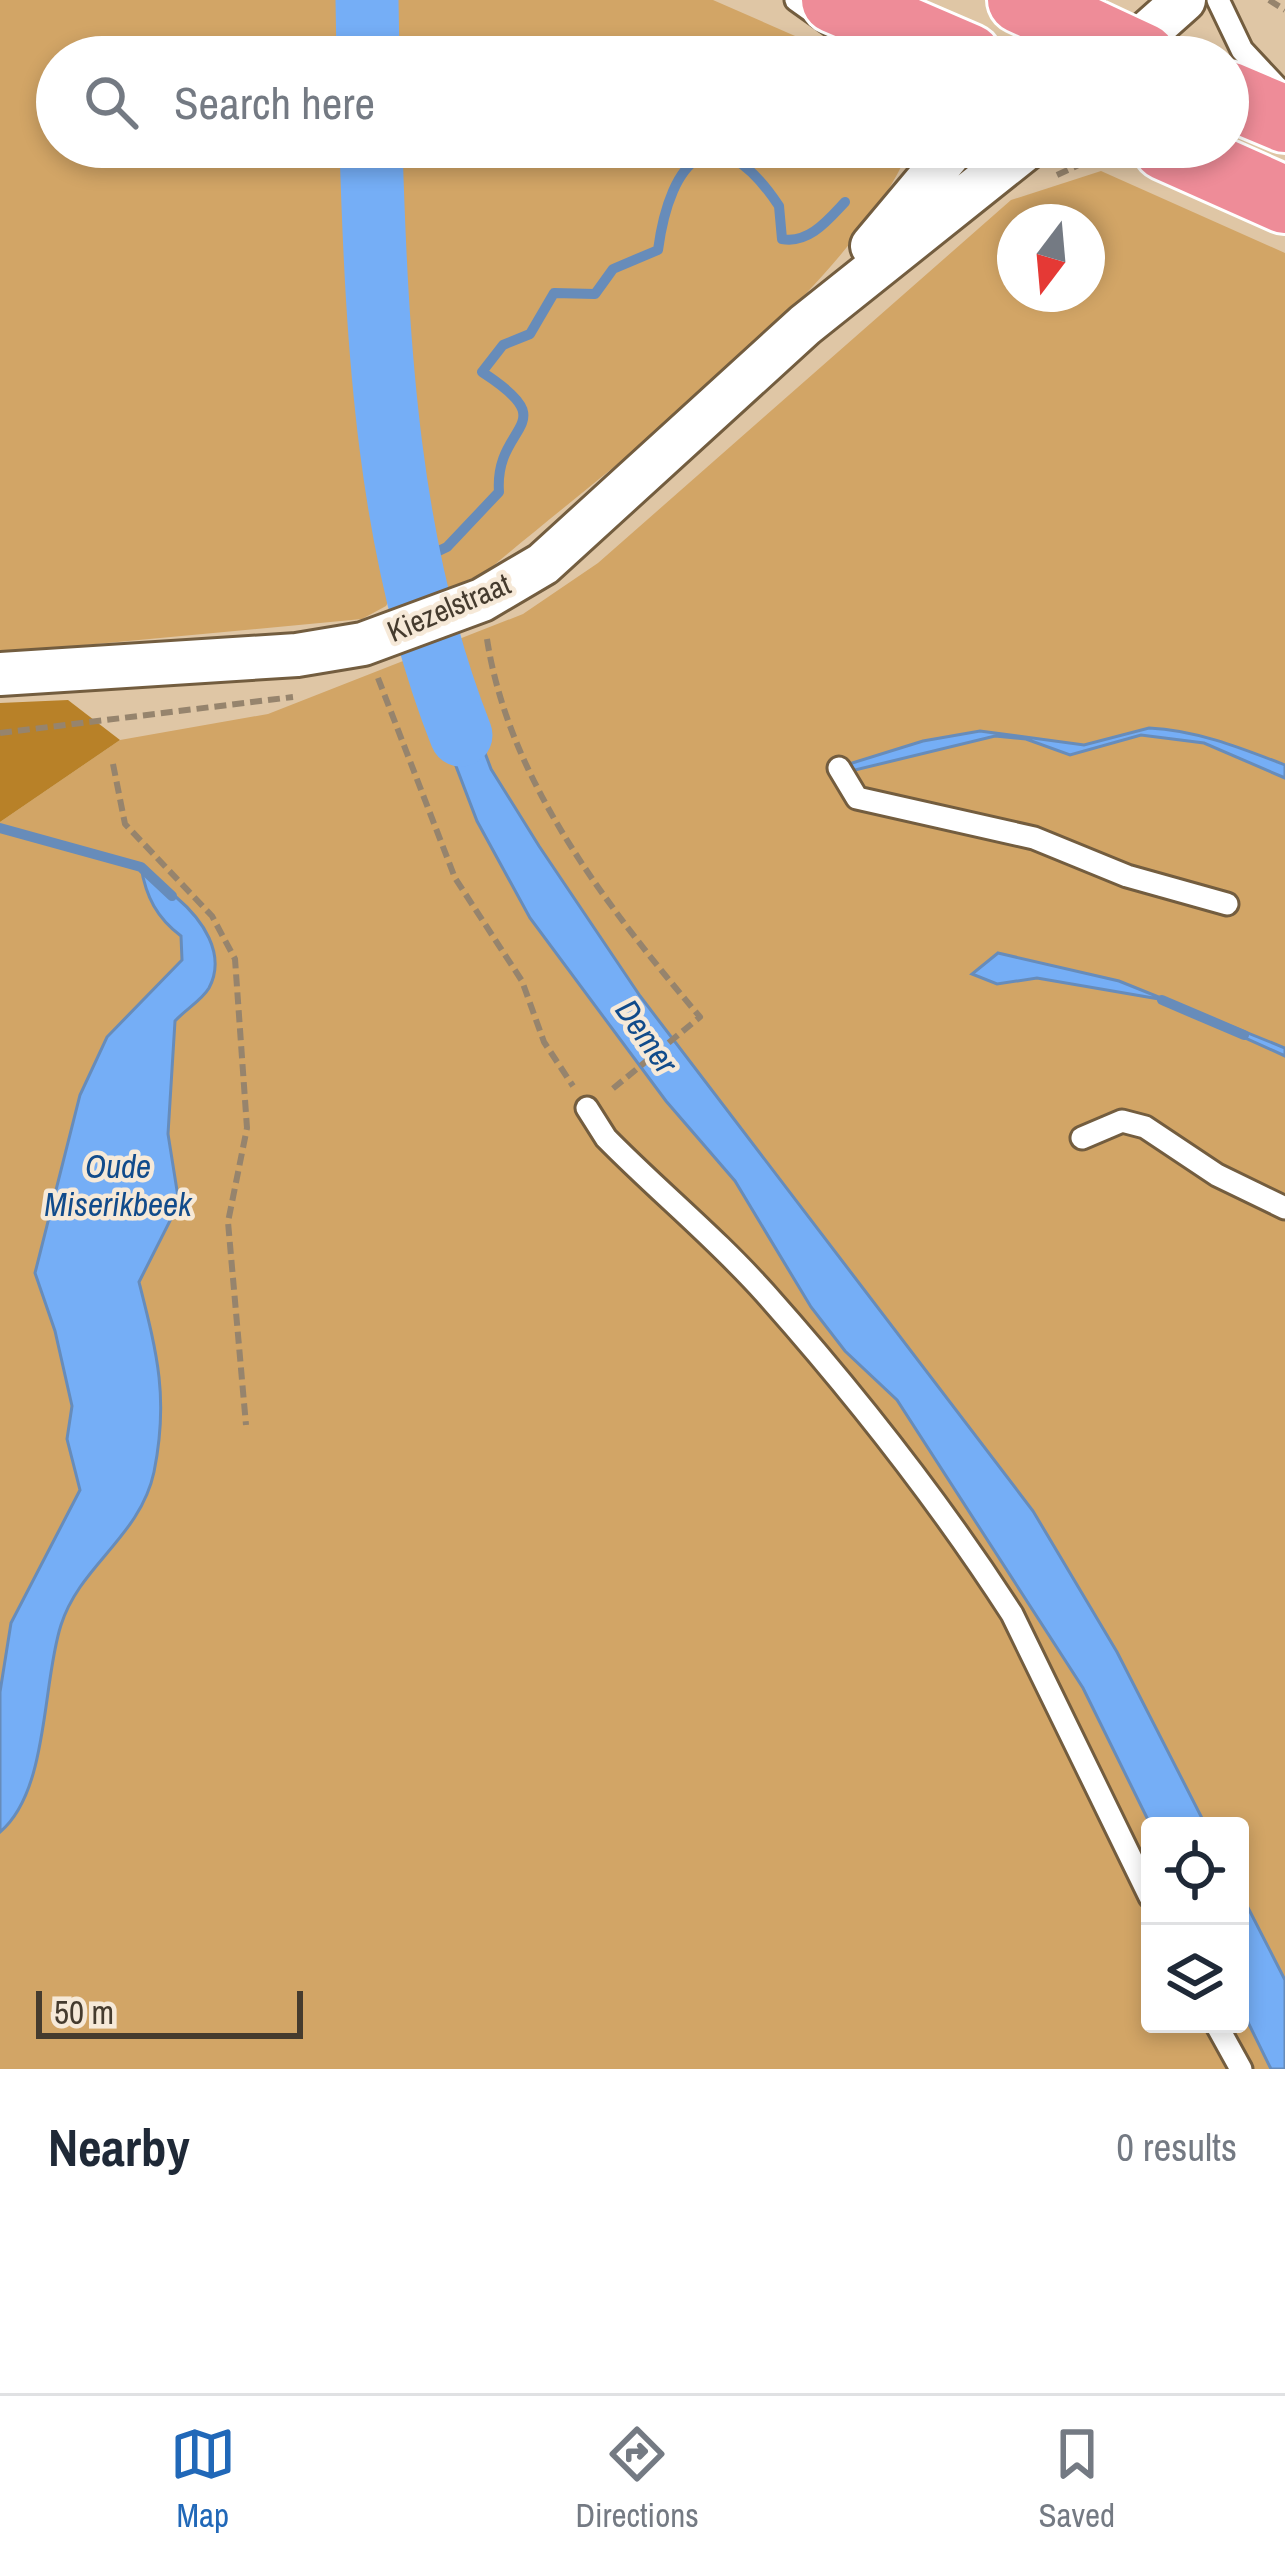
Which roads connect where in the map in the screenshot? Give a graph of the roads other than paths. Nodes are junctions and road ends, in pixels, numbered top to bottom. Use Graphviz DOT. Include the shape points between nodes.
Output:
graph roads {
  1 [pos="796,0"];
  2 [pos="836,0"];
  3 [pos="1184,0"];
  4 [pos="1218,0"];
  5 [pos="1087,35"];
  6 [pos="847,36"];
  7 [pos="919,36"];
  8 [pos="1235,36"];
  9 [pos="1249,57"];
  10 [pos="1285,96"];
  11 [pos="1249,103"];
  12 [pos="1285,119"];
  13 [pos="922,168"];
  14 [pos="1002,168"];
  15 [pos="1213,168"];
  16 [pos="1285,200"];
  17 [pos="806,325"];
  18 [pos="0,674"];
  19 [pos="838,768"];
  20 [pos="1227,904"];
  21 [pos="587,1108"];
  22 [pos="1082,1138"];
  23 [pos="1285,1208"];
  24 [pos="1141,1879"];
  25 [pos="1221,2033"];
  26 [pos="1241,2069"];
  1 -- 6 [label="lane"];
  2 -- 7 [label="highway"];
  3 -- 5 [label="street"];
  4 -- 8 [label="lane"];
  9 -- 10 [label="lane"];
  11 -- 12 [label="highway"];
  13 -- 17 [label="street, Kiezelstraat"];
  14 -- 17 [label="street, Kiezelstraat"];
  15 -- 16 [label="highway"];
  17 -- 18 [label="street, Kiezelstraat" via="543,564 380,651"];
  19 -- 20 [label="lane" via="856,798 1034,838 1126,876"];
  21 -- 24 [label="lane" via="620,1152 765,1293 988,1576"];
  22 -- 23 [label="lane" via="1122,1121 1145,1127"];
  25 -- 26 [label="lane"];
}
